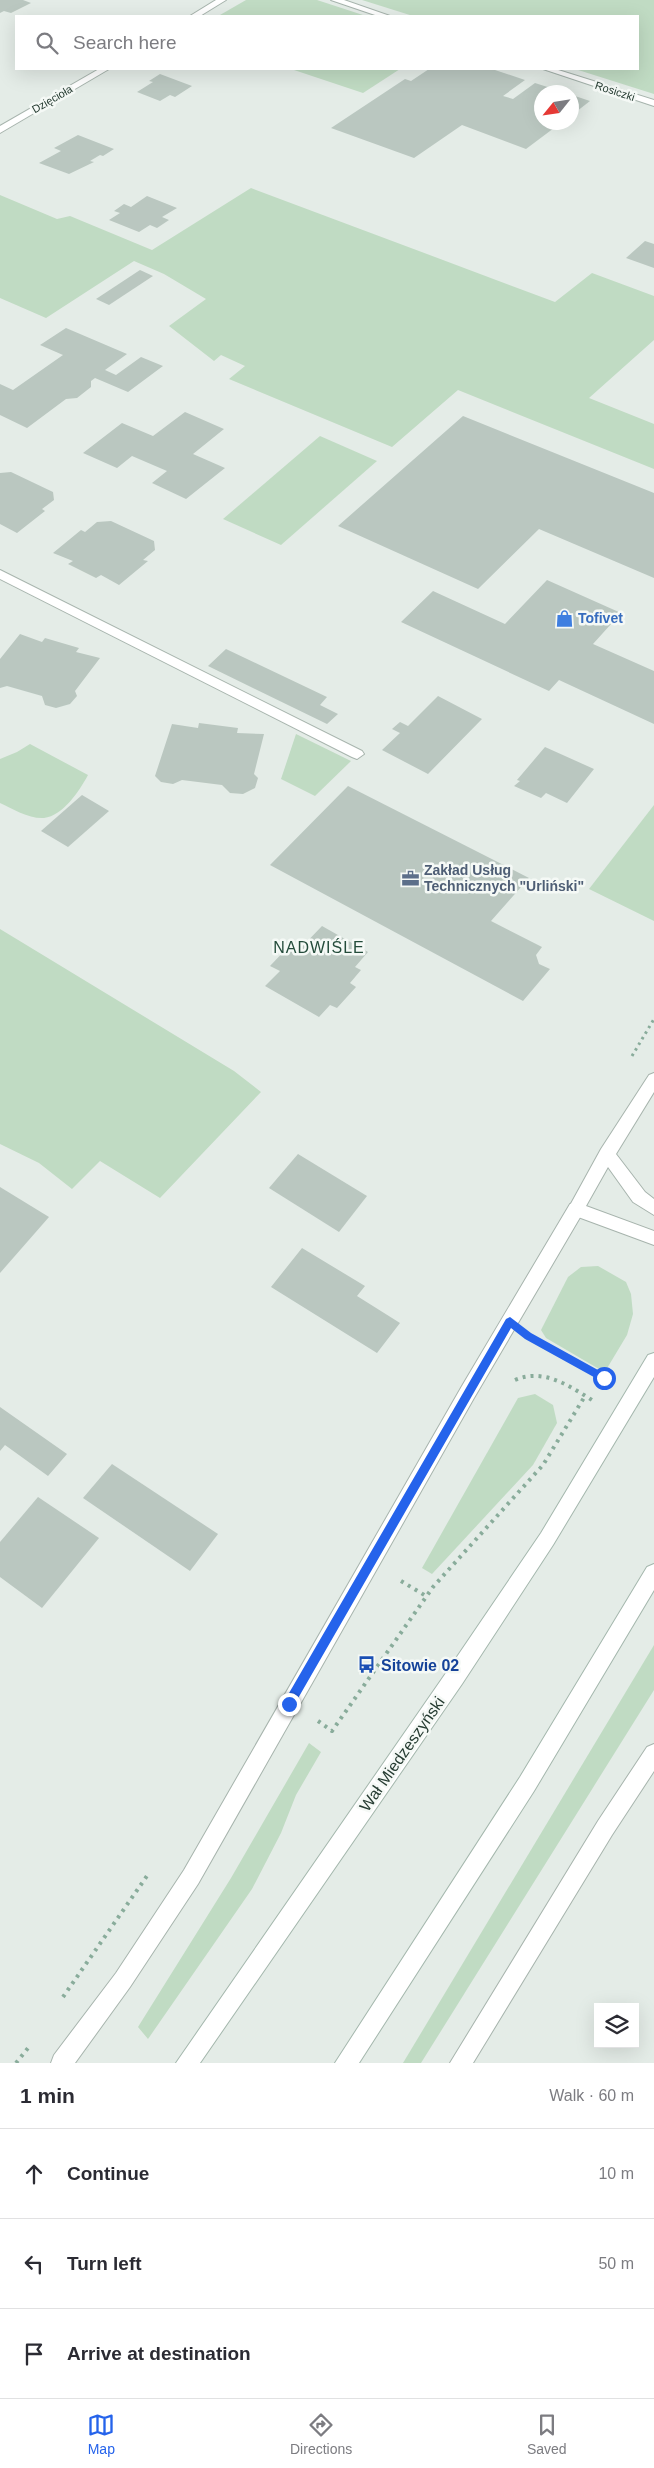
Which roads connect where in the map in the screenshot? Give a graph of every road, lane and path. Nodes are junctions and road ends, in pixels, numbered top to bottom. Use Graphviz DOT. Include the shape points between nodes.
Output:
graph roads {
  1 [pos="222,0"];
  2 [pos="335,0"];
  3 [pos="196,15"];
  4 [pos="383,15"];
  5 [pos="102,70"];
  6 [pos="550,70"];
  7 [pos="654,103"];
  8 [pos="0,130"];
  9 [pos="0,574"];
  10 [pos="357,754"];
  11 [pos="654,1079"];
  12 [pos="607,1154"];
  13 [pos="576,1208"];
  14 [pos="654,1208"];
  15 [pos="654,1238"];
  16 [pos="510,1322"];
  17 [pos="654,1361"];
  18 [pos="636,1394"];
  19 [pos="585,1396"];
  20 [pos="654,1573"];
  21 [pos="402,1580"];
  22 [pos="426,1596"];
  23 [pos="316,1719"];
  24 [pos="654,1754"];
  25 [pos="62,2063"];
  26 [pos="187,2063"];
  27 [pos="346,2063"];
  28 [pos="461,2063"];
  1 -- 3 [label="street"];
  2 -- 4 [label="street"];
  5 -- 8 [label="street, Dzięcioła"];
  6 -- 7 [label="street, Rosiczki"];
  9 -- 10 [label="street"];
  11 -- 12 [label="street"];
  12 -- 13 [label="street"];
  12 -- 14 [label="street" via="639,1197"];
  13 -- 15 [label="street"];
  13 -- 16 [label="street"];
  16 -- 18 [label="path" via="528,1336"];
  16 -- 25 [label="street" via="191,1877 123,1980"];
  17 -- 18 [label="street, Wał Miedzeszyński"];
  18 -- 26 [label="street, Wał Miedzeszyński" via="547,1539 455,1677"];
  19 -- 22 [label="path" via="543,1466"];
  20 -- 27 [label="street" via="527,1784"];
  21 -- 22 [label="path"];
  22 -- 23 [label="path" via="332,1731"];
  24 -- 28 [label="street" via="604,1828"];
}
